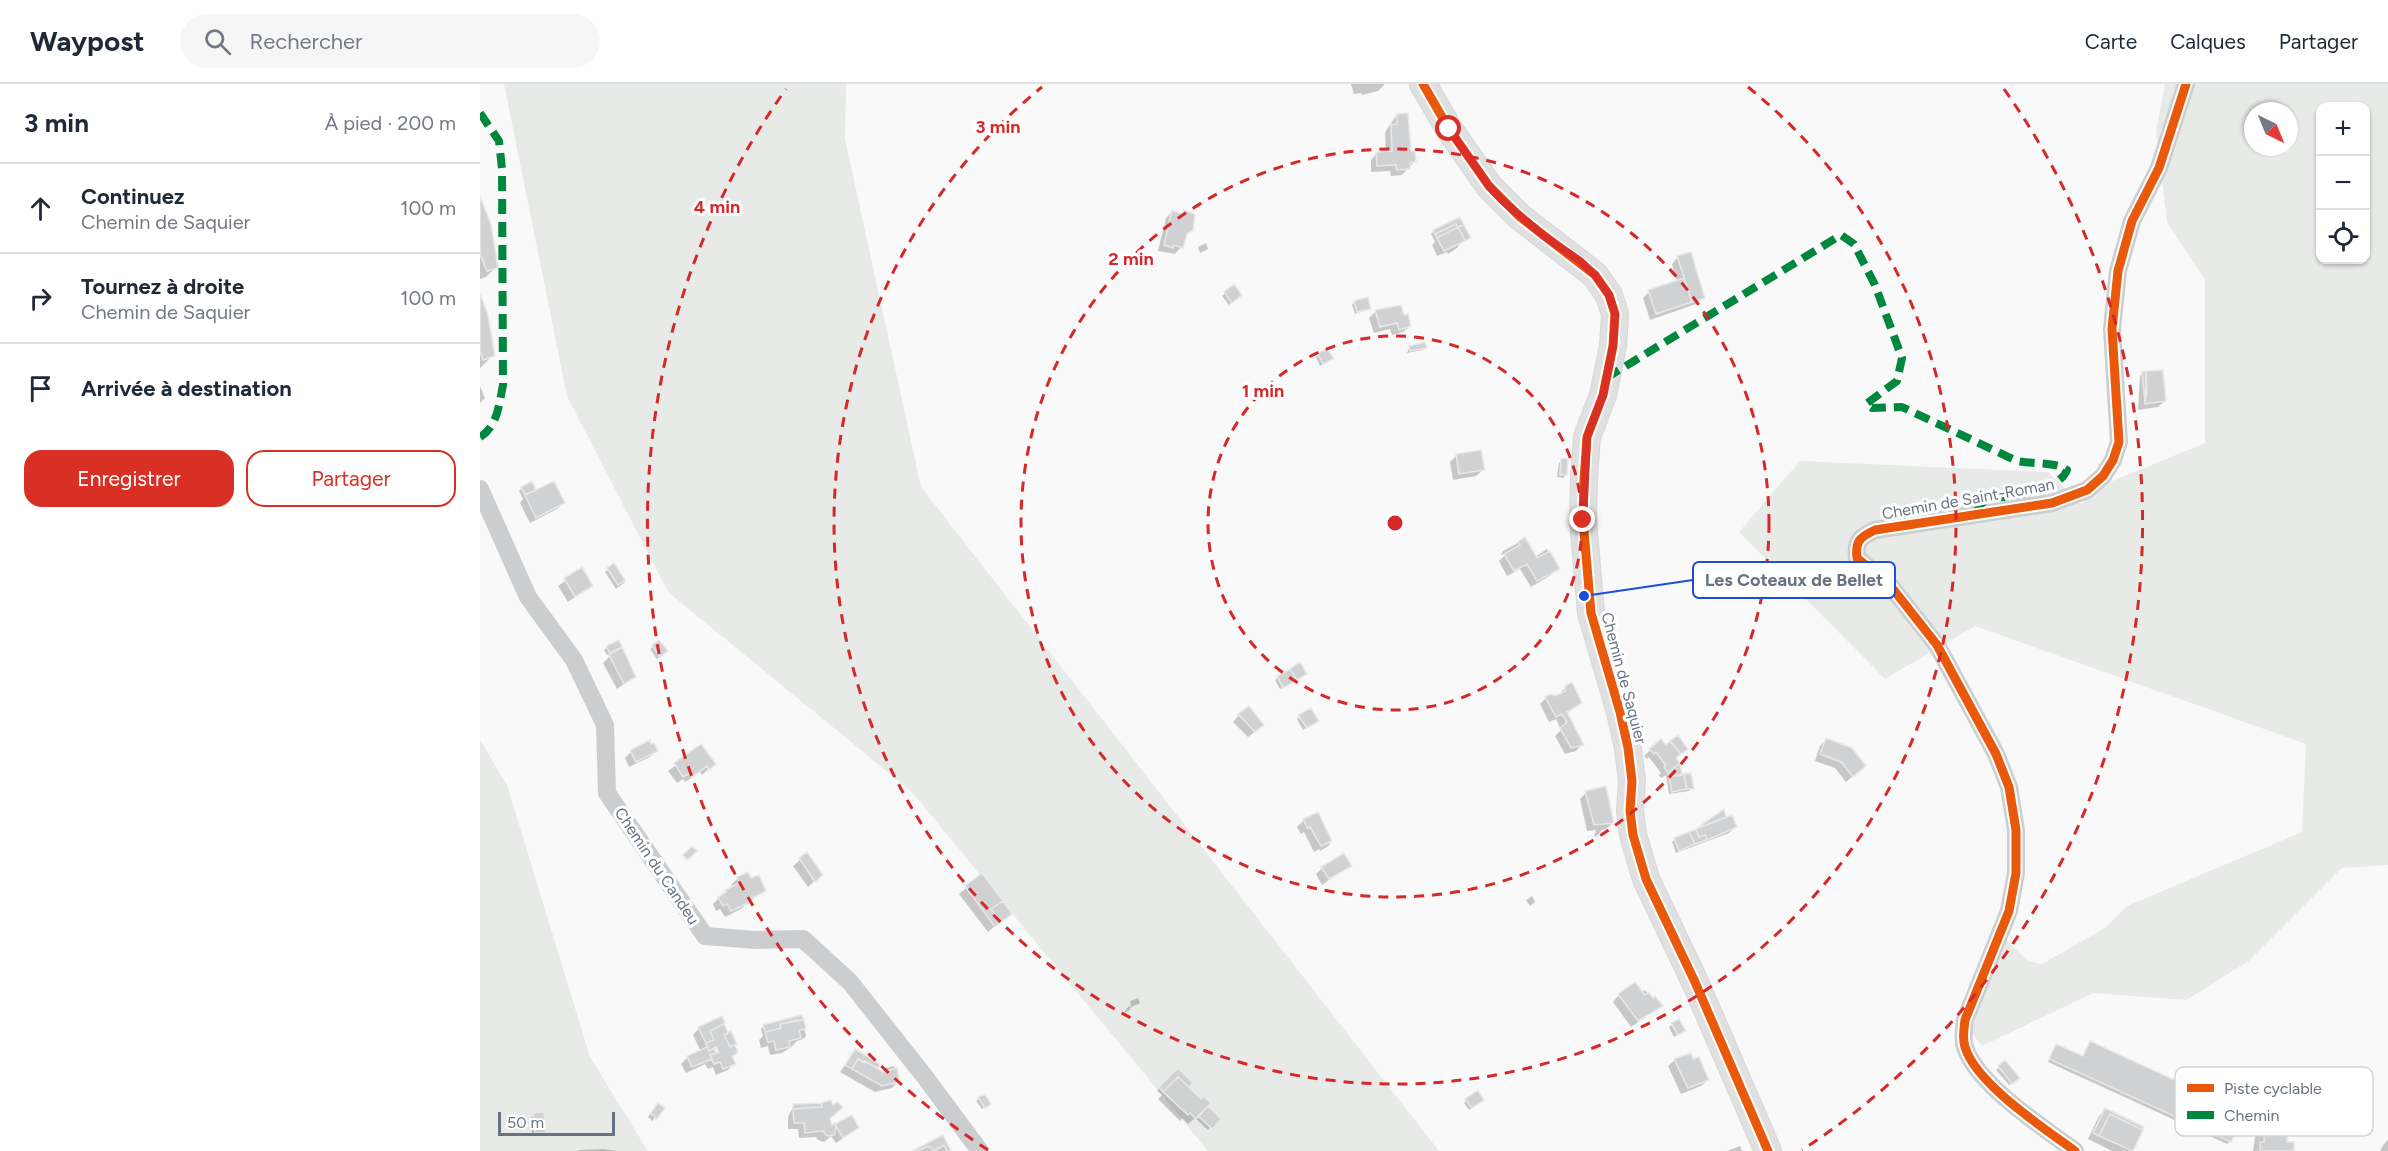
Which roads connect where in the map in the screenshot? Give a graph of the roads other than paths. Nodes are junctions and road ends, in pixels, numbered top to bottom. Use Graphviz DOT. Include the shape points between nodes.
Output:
graph roads {
  1 [pos="1423,84"];
  2 [pos="2186,84"];
  3 [pos="480,489"];
  4 [pos="980,1151"];
  5 [pos="1768,1151"];
  6 [pos="2074,1151"];
  1 -- 5 [label="street, Chemin de Saquier" via="1489,186 1528,224 1580,261 1609,295 1615,314 1613,346 1603,395 1587,437 1584,479 1583,520 1591,613 1628,748 1633,835 1646,879"];
  2 -- 6 [label="street, Chemin de Saint-Roman" via="2159,168 2132,221 2118,271 2112,329 2119,442 2103,476 2087,490 2052,503 1875,530 1860,537 1855,546 1857,558 1889,584 1937,645 1996,754 2009,787 2016,830 2016,873 2009,911 1965,1020 1965,1048 1971,1062 2002,1095"];
  3 -- 4 [label="street, Chemin du Candeu" via="528,597 574,660 605,725 608,793 705,936 803,939 850,982"];
}
